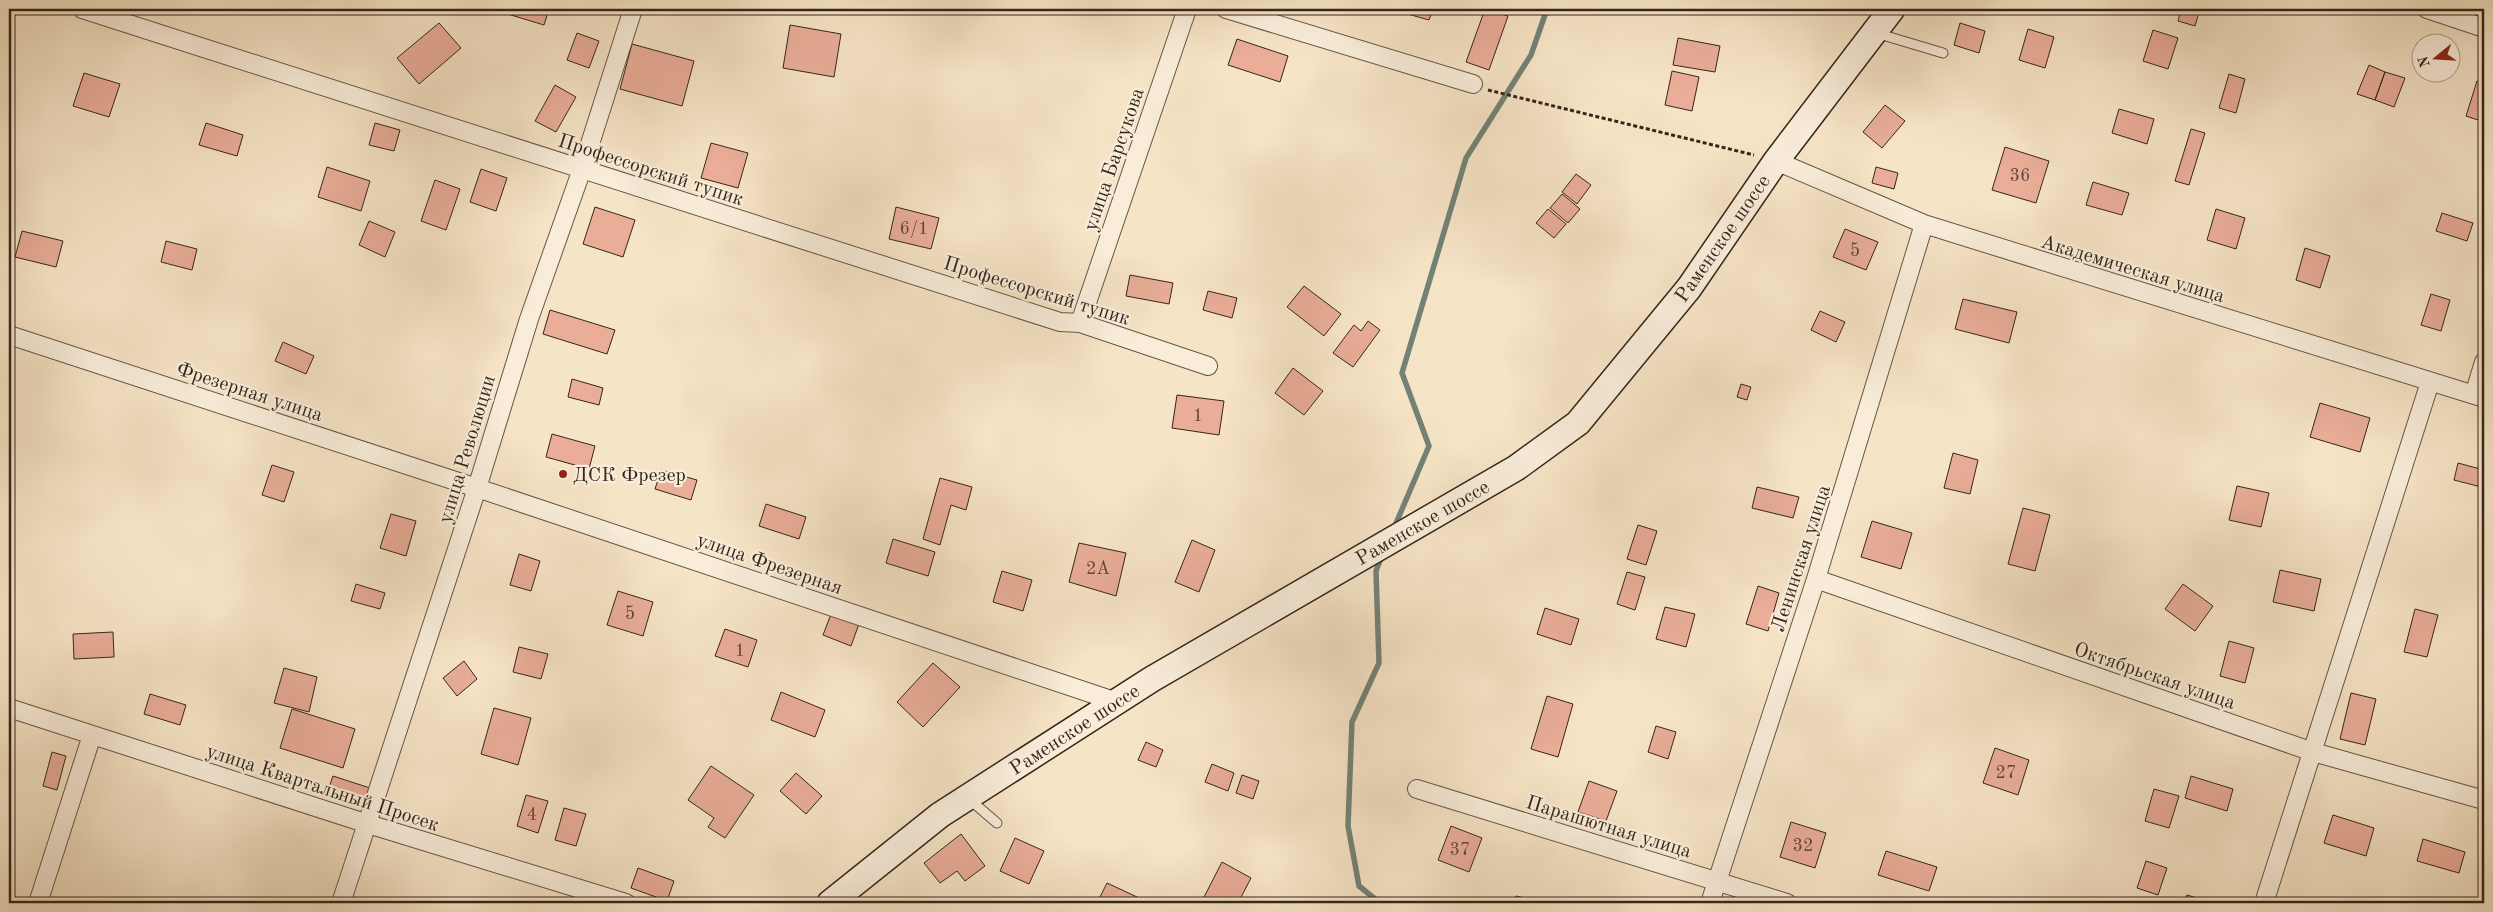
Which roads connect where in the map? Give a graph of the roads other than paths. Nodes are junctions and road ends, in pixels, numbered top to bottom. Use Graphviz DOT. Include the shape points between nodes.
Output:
graph roads {
  1 [pos="82,9"];
  2 [pos="633,9"];
  3 [pos="1187,9"];
  4 [pos="1226,9"];
  5 [pos="1892,9"];
  6 [pos="2427,9"];
  7 [pos="2484,28"];
  8 [pos="1874,32"];
  9 [pos="1943,54"];
  10 [pos="1474,84"];
  11 [pos="1776,161"];
  12 [pos="582,169"];
  13 [pos="1924,224"];
  14 [pos="1080,323"];
  15 [pos="9,335"];
  16 [pos="2484,362"];
  17 [pos="1208,366"];
  18 [pos="2430,382"];
  19 [pos="2479,397"];
  20 [pos="477,488"];
  21 [pos="1816,579"];
  22 [pos="1117,702"];
  23 [pos="9,708"];
  24 [pos="92,735"];
  25 [pos="2313,752"];
  26 [pos="1417,789"];
  27 [pos="967,798"];
  28 [pos="2484,800"];
  29 [pos="997,823"];
  30 [pos="368,824"];
  31 [pos="1717,881"];
  32 [pos="38,903"];
  33 [pos="341,903"];
  34 [pos="626,903"];
  35 [pos="830,903"];
  36 [pos="1710,903"];
  37 [pos="1787,903"];
  38 [pos="2264,903"];
  1 -- 12 [label="street, Профессорский тупик"];
  2 -- 12 [label="street, улица Революции"];
  3 -- 14 [label="street, улица Барсукова"];
  4 -- 10 [label="street"];
  5 -- 8 [label="main road, Раменское шоссе"];
  6 -- 7 [label="street"];
  8 -- 9 [label="lane"];
  8 -- 11 [label="main road, Раменское шоссе"];
  11 -- 13 [label="street, Академическая улица"];
  11 -- 22 [label="main road, Раменское шоссе" via="1689,288 1578,424 1516,468 1374,548"];
  12 -- 14 [label="street, Профессорский тупик" via="1060,322"];
  12 -- 20 [label="street, улица Революции" via="529,319"];
  13 -- 18 [label="street, Академическая улица"];
  13 -- 21 [label="street, Ленинская улица"];
  14 -- 17 [label="street, Профессорский тупик"];
  15 -- 20 [label="street, Фрезерная улица"];
  16 -- 19 [label="street"];
  18 -- 19 [label="street, Академическая улица"];
  18 -- 25 [label="street"];
  20 -- 22 [label="street, улица Фрезерная"];
  20 -- 30 [label="street, улица Революции"];
  21 -- 25 [label="street, Октябрьская улица"];
  21 -- 31 [label="street, Ленинская улица"];
  22 -- 27 [label="main road, Раменское шоссе"];
  23 -- 24 [label="street, улица Квартальный Просек"];
  24 -- 30 [label="street, улица Квартальный Просек"];
  24 -- 32 [label="street"];
  25 -- 28 [label="street, Октябрьская улица"];
  25 -- 38 [label="street"];
  26 -- 31 [label="street, Парашютная улица"];
  27 -- 29 [label="lane"];
  27 -- 35 [label="main road, Раменское шоссе" via="940,815"];
  30 -- 33 [label="street, улица Революции"];
  30 -- 34 [label="street, улица Квартальный Просек"];
  31 -- 36 [label="street, Ленинская улица"];
  31 -- 37 [label="street, Парашютная улица"];
}
